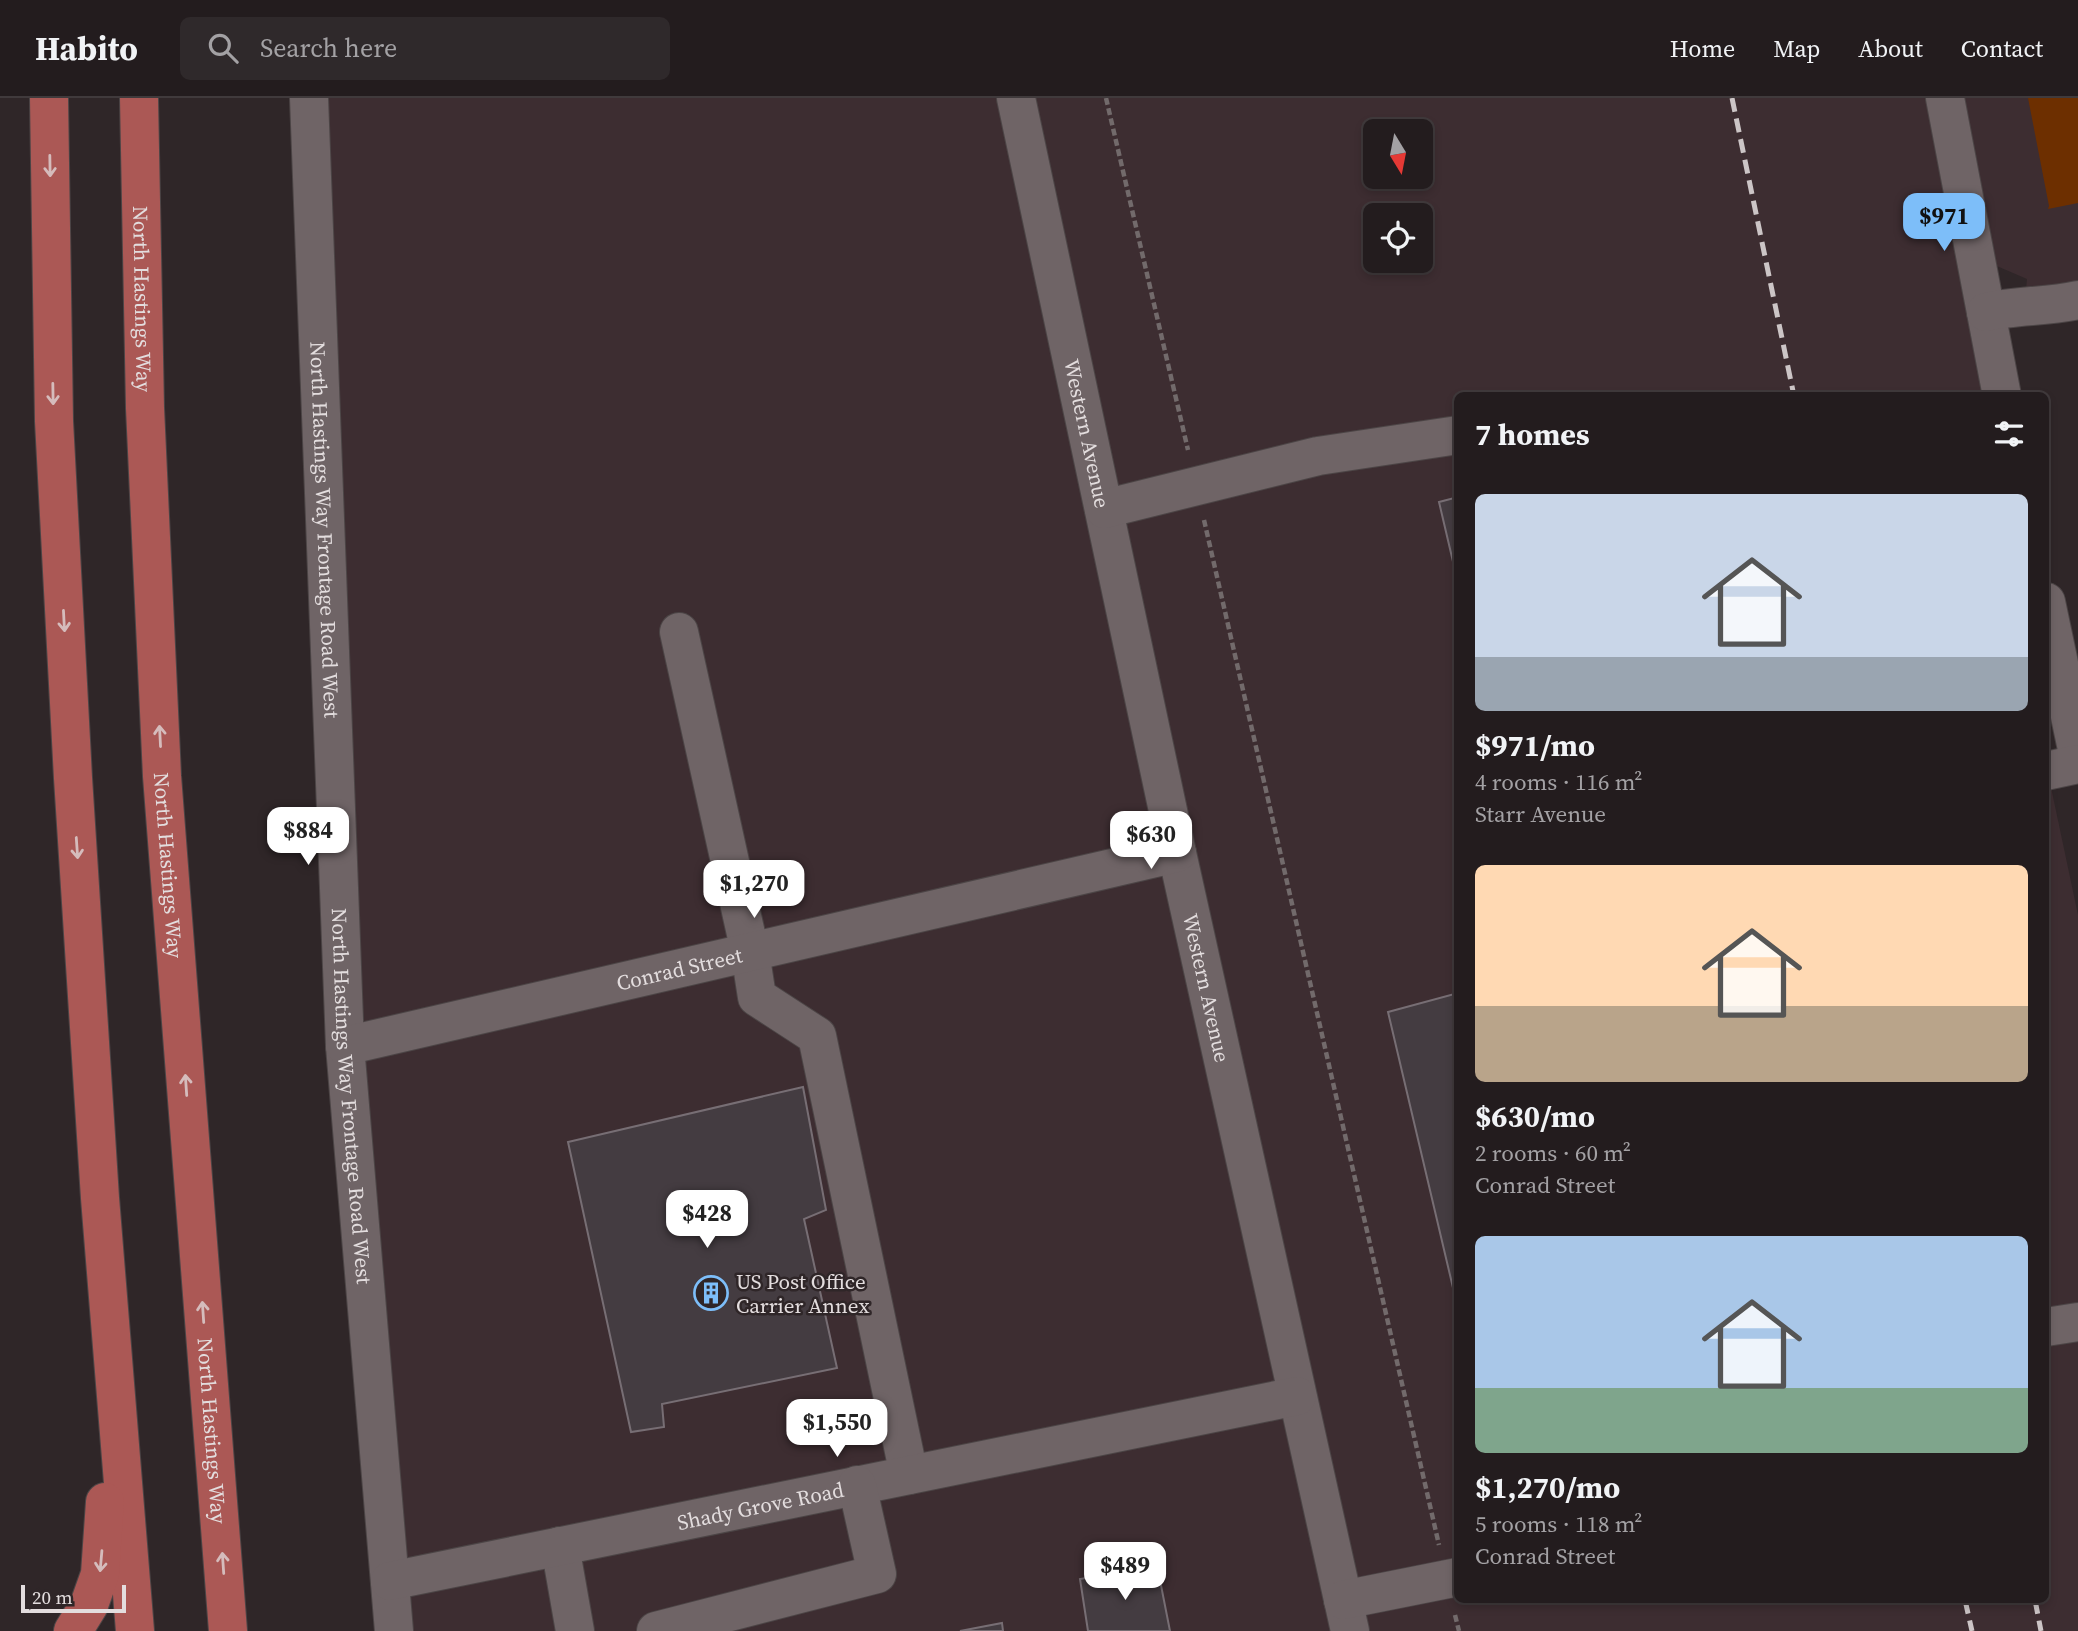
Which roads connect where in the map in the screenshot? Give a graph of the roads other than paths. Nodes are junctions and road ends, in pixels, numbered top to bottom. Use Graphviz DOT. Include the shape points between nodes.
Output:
graph roads {
  1 [pos="49,98"];
  2 [pos="139,98"];
  3 [pos="309,98"];
  4 [pos="1016,98"];
  5 [pos="1945,98"];
  6 [pos="2069,302"];
  7 [pos="1998,309"];
  8 [pos="2002,392"];
  9 [pos="1454,436"];
  10 [pos="1104,509"];
  11 [pos="2049,616"];
  12 [pos="679,632"];
  13 [pos="2078,754"];
  14 [pos="2078,764"];
  15 [pos="2049,770"];
  16 [pos="1177,853"];
  17 [pos="750,952"];
  18 [pos="345,1046"];
  19 [pos="2078,1322"];
  20 [pos="2049,1327"];
  21 [pos="114,1371"];
  22 [pos="1297,1396"];
  23 [pos="909,1475"];
  24 [pos="858,1485"];
  25 [pos="560,1546"];
  26 [pos="1453,1578"];
  27 [pos="390,1581"];
  28 [pos="1346,1616"];
  29 [pos="73,1631"];
  30 [pos="135,1631"];
  31 [pos="228,1631"];
  32 [pos="394,1631"];
  33 [pos="575,1631"];
  34 [pos="656,1631"];
  1 -- 21 [label="main road, one-way" via="54,421 73,778"];
  31 -- 2 [label="main road, North Hastings Way, one-way" via="162,776 145,408"];
  3 -- 18 [label="street, North Hastings Way Frontage Road West"];
  4 -- 10 [label="street, Western Avenue"];
  5 -- 7 [label="street"];
  6 -- 7 [label="street"];
  7 -- 8 [label="street"];
  9 -- 10 [label="street" via="1318,456"];
  10 -- 16 [label="street, Western Avenue"];
  11 -- 13 [label="street"];
  12 -- 17 [label="street"];
  14 -- 15 [label="street"];
  16 -- 17 [label="street, Conrad Street"];
  16 -- 22 [label="street, Western Avenue"];
  17 -- 18 [label="street, Conrad Street"];
  17 -- 23 [label="street" via="757,998 817,1036"];
  18 -- 27 [label="street, North Hastings Way Frontage Road West"];
  19 -- 20 [label="street"];
  21 -- 29 [label="main road, one-way" via="100,1574"];
  21 -- 30 [label="main road"];
  22 -- 23 [label="street, Shady Grove Road"];
  22 -- 28 [label="street, Western Avenue"];
  23 -- 24 [label="street, Shady Grove Road"];
  24 -- 25 [label="street, Shady Grove Road"];
  24 -- 34 [label="street" via="877,1574"];
  25 -- 27 [label="street, Shady Grove Road"];
  25 -- 33 [label="street"];
  26 -- 28 [label="street"];
  27 -- 32 [label="street, North Hastings Way Frontage Road West"];
}
